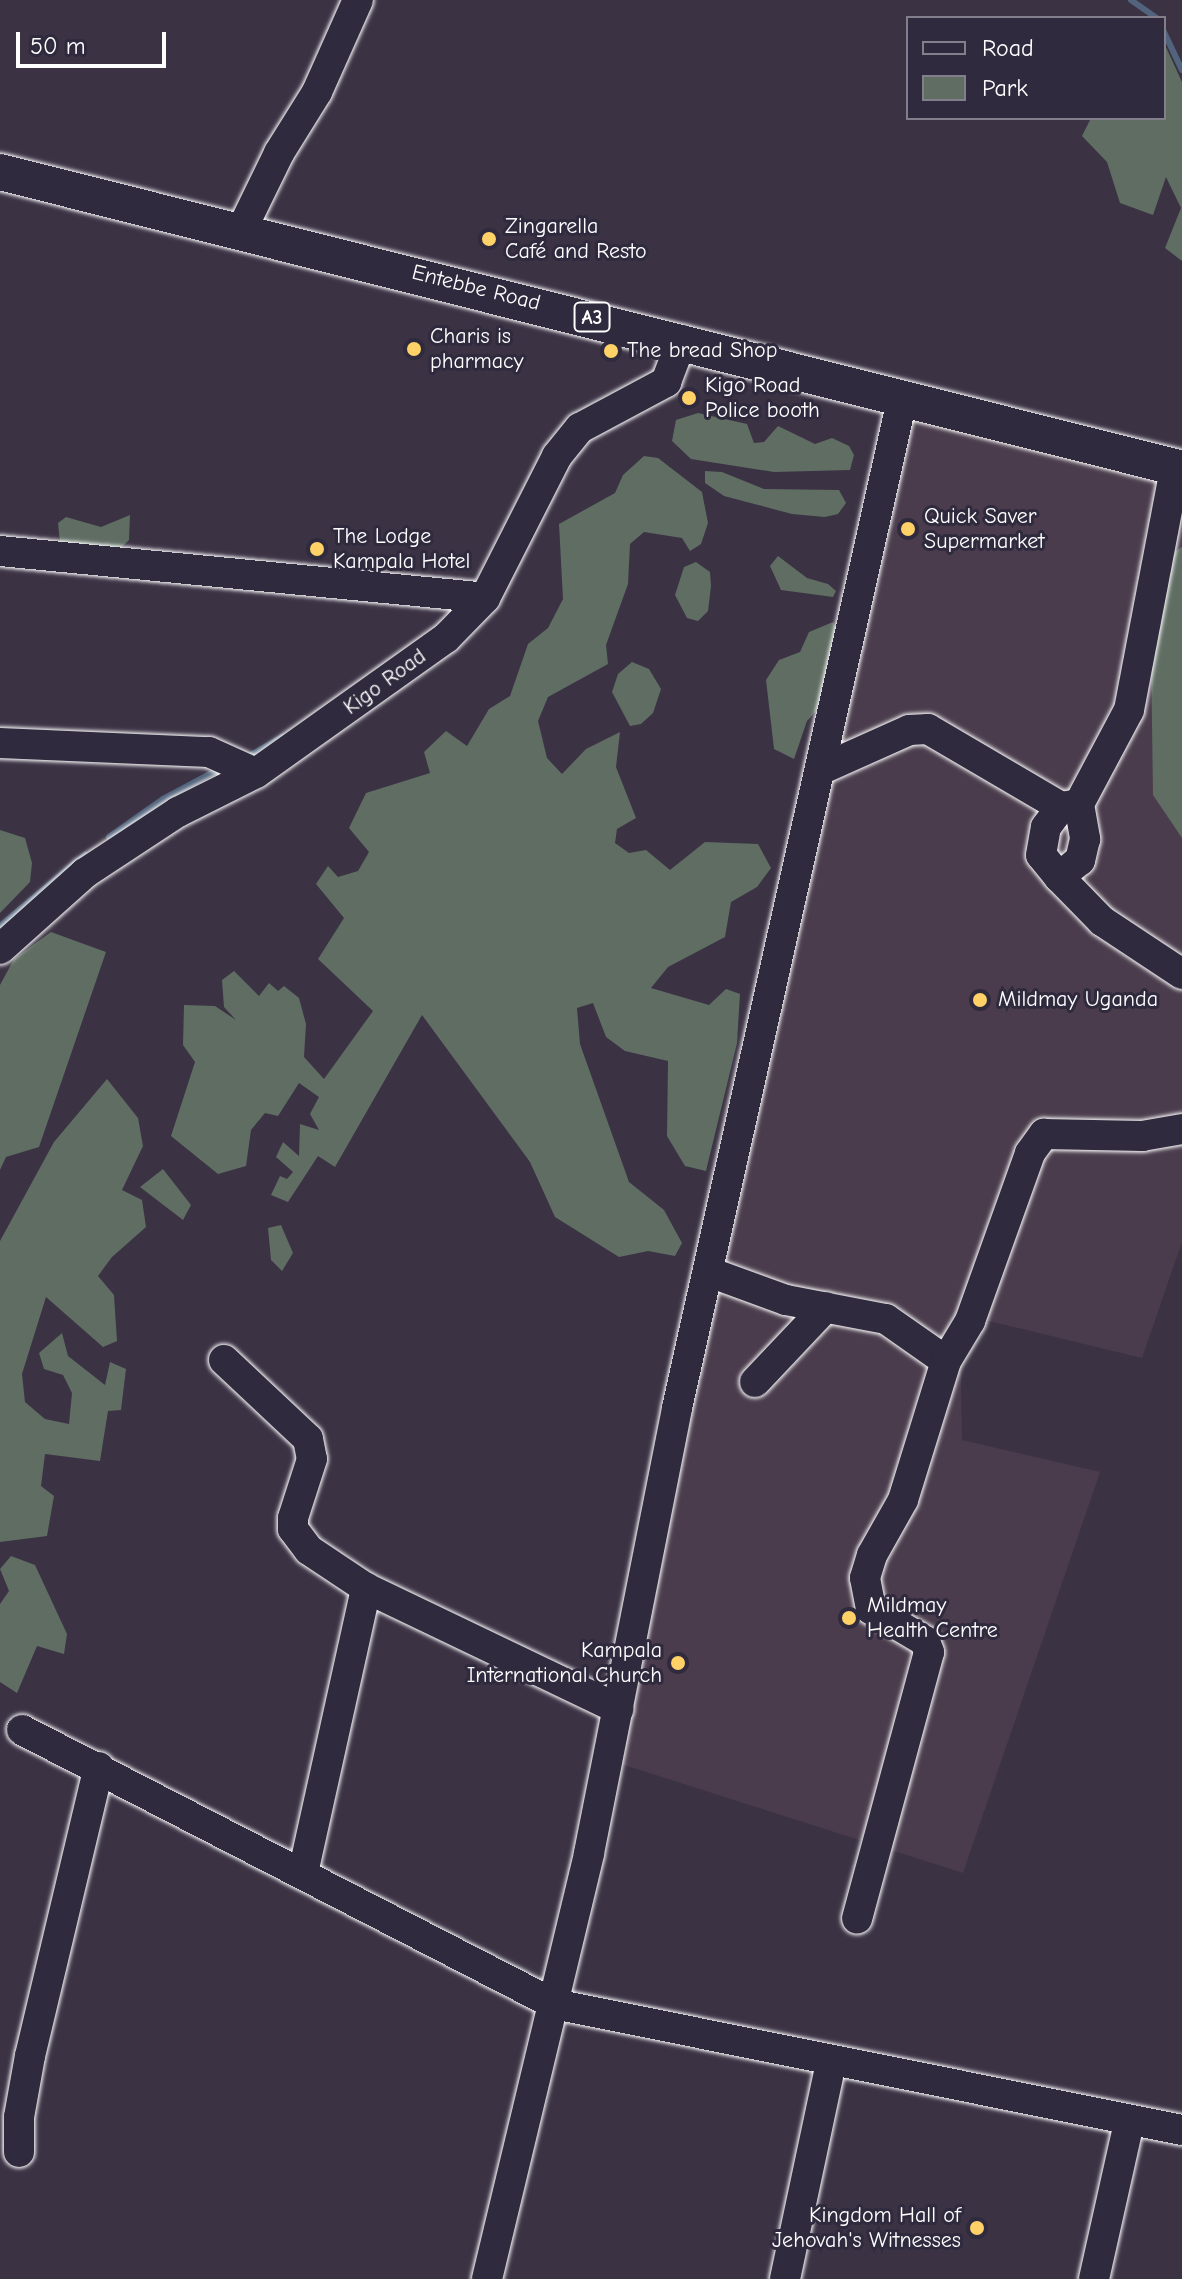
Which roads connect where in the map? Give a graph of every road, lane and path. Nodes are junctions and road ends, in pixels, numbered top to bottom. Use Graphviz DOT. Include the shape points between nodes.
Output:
graph roads {
  1 [pos="358,0"];
  2 [pos="0,172"];
  3 [pos="242,229"];
  4 [pos="682,340"];
  5 [pos="902,400"];
  6 [pos="1178,469"];
  7 [pos="0,551"];
  8 [pos="485,598"];
  9 [pos="0,743"];
  10 [pos="822,769"];
  11 [pos="256,773"];
  12 [pos="1070,806"];
  13 [pos="0,949"];
  14 [pos="1182,974"];
  15 [pos="1182,1129"];
  16 [pos="709,1272"];
  17 [pos="826,1307"];
  18 [pos="224,1360"];
  19 [pos="946,1361"];
  20 [pos="755,1382"];
  21 [pos="366,1588"];
  22 [pos="618,1709"];
  23 [pos="22,1730"];
  24 [pos="99,1767"];
  25 [pos="303,1873"];
  26 [pos="857,1918"];
  27 [pos="554,2004"];
  28 [pos="831,2062"];
  29 [pos="1129,2122"];
  30 [pos="1182,2130"];
  31 [pos="19,2152"];
  32 [pos="487,2279"];
  33 [pos="785,2279"];
  34 [pos="1094,2279"];
  1 -- 3 [label="street" via="317,92 279,153"];
  2 -- 3 [label="main road, Entebbe Road / A3"];
  3 -- 4 [label="main road, Entebbe Road / A3"];
  4 -- 5 [label="main road, Entebbe Road / A3"];
  4 -- 8 [label="street, Kigo Road" via="666,382 580,428 557,456"];
  5 -- 6 [label="main road, Entebbe Road / A3"];
  5 -- 10 [label="street"];
  6 -- 12 [label="street" via="1129,710"];
  7 -- 8 [label="street"];
  8 -- 11 [label="street, Kigo Road" via="446,638"];
  9 -- 11 [label="street" via="209,752"];
  10 -- 12 [label="street" via="909,730 928,729"];
  10 -- 16 [label="street"];
  11 -- 13 [label="street, Kigo Road" via="178,812 85,873"];
  12 -- 14 [label="street" via="1046,827 1041,855 1102,921"];
  15 -- 19 [label="street" via="1142,1136 1044,1134 1030,1153 970,1321"];
  16 -- 17 [label="street" via="744,1288"];
  16 -- 22 [label="street"];
  17 -- 19 [label="street" via="886,1319"];
  17 -- 20 [label="street"];
  18 -- 21 [label="street" via="304,1433 312,1448 293,1518 299,1540"];
  19 -- 26 [label="street" via="903,1500 865,1578 871,1609 925,1641 929,1652"];
  21 -- 22 [label="street"];
  21 -- 25 [label="street"];
  22 -- 27 [label="street"];
  23 -- 24 [label="street"];
  24 -- 25 [label="street"];
  24 -- 31 [label="street" via="30,2056"];
  25 -- 27 [label="street"];
  27 -- 28 [label="street"];
  27 -- 32 [label="street"];
  28 -- 29 [label="street"];
  28 -- 33 [label="street"];
  29 -- 30 [label="street"];
  29 -- 34 [label="street"];
}
